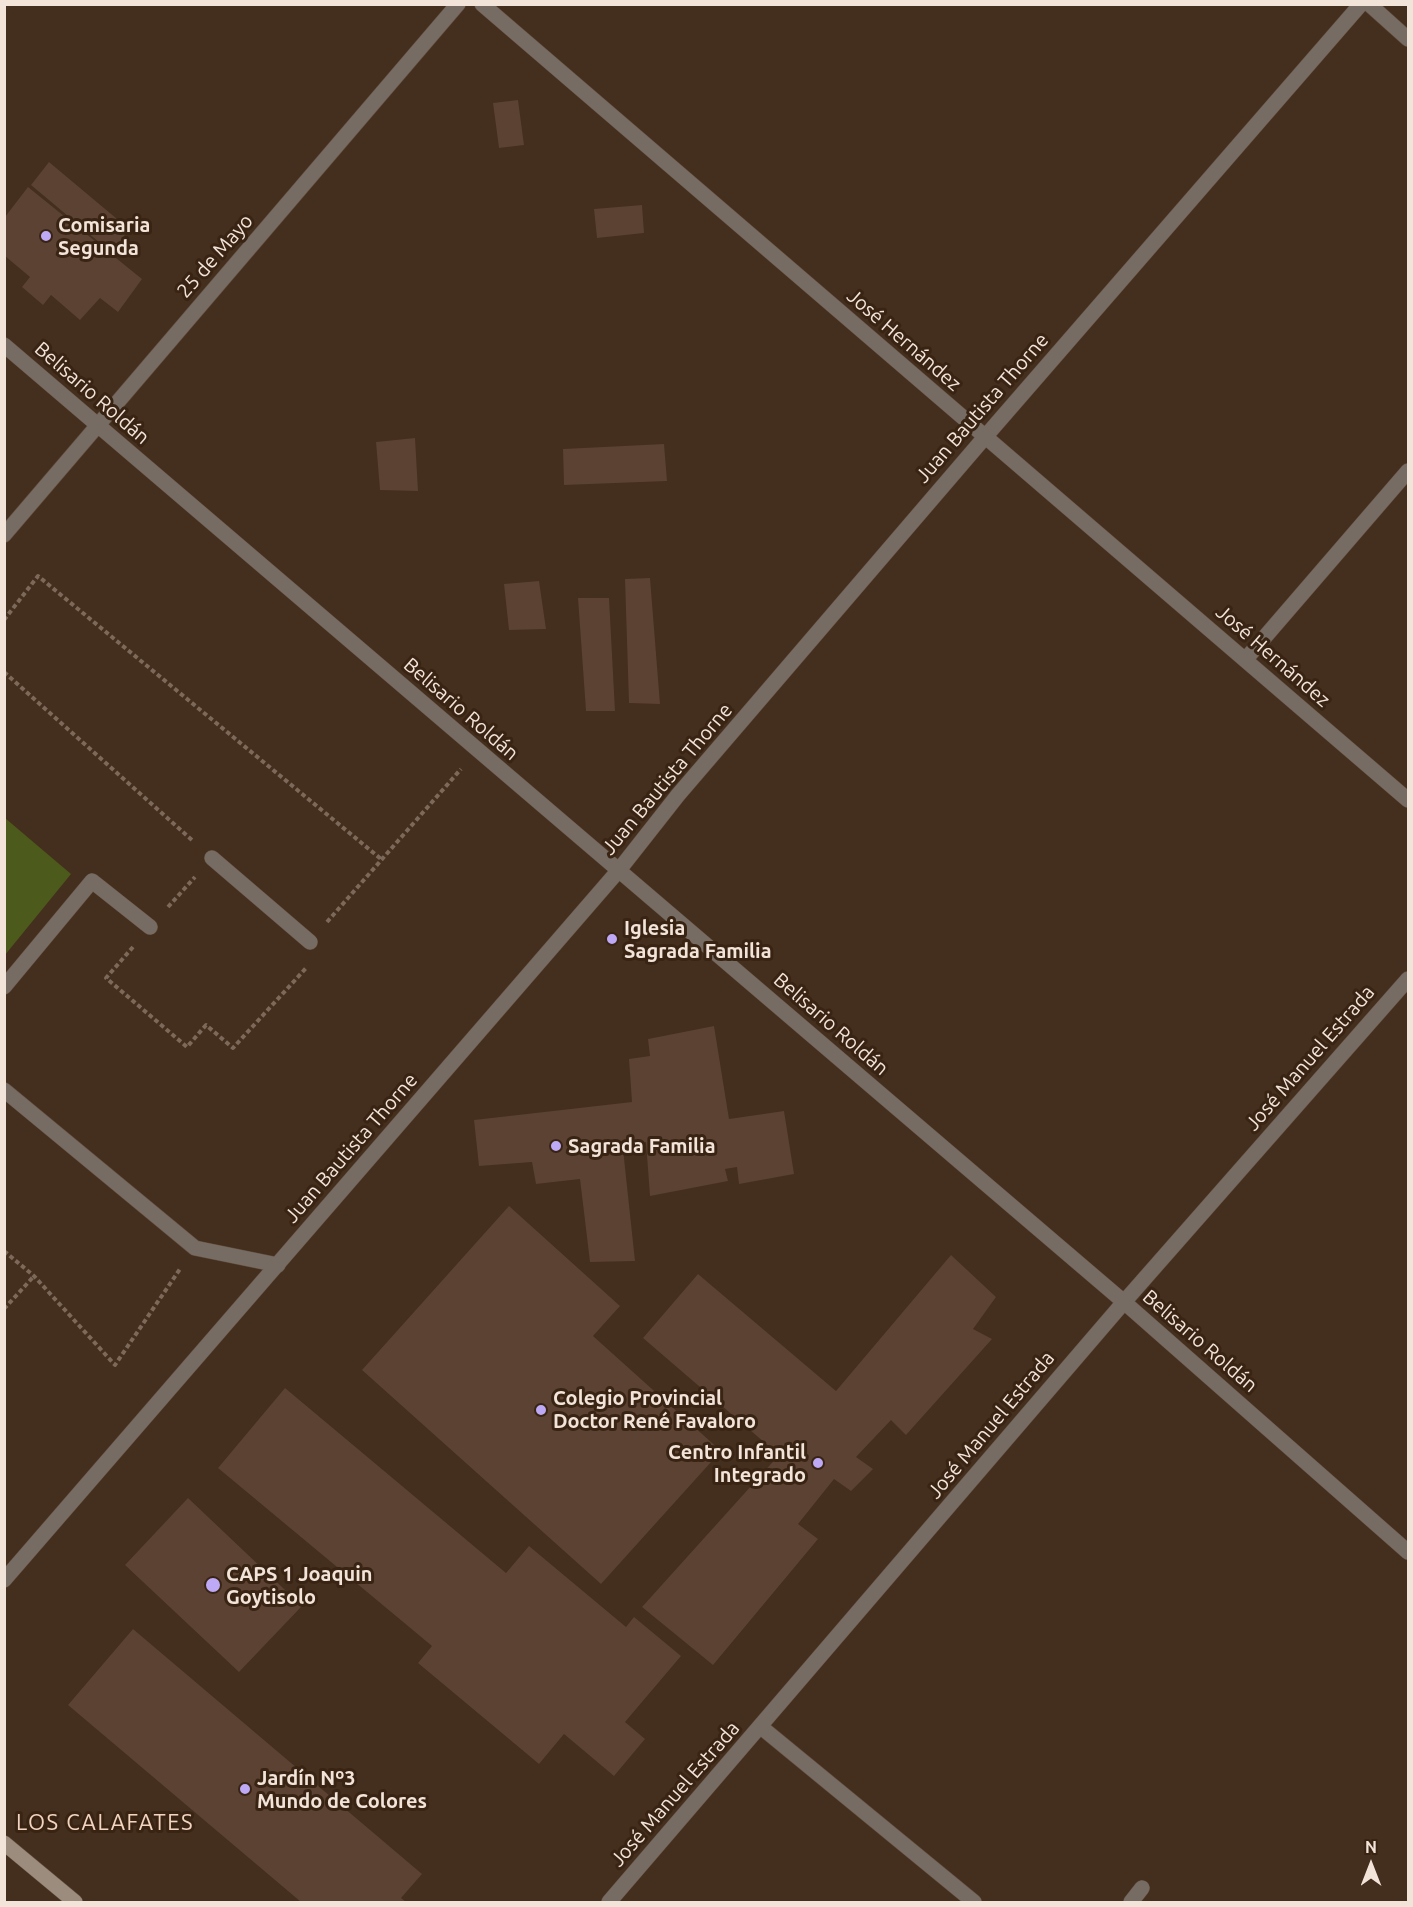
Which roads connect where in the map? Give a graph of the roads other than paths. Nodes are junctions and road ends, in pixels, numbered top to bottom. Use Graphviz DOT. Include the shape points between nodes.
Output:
graph roads {
  1 [pos="458,4"];
  2 [pos="482,4"];
  3 [pos="1361,4"];
  4 [pos="1369,4"];
  5 [pos="1408,39"];
  6 [pos="4,345"];
  7 [pos="99,425"];
  8 [pos="985,436"];
  9 [pos="1408,471"];
  10 [pos="4,535"];
  11 [pos="1245,660"];
  12 [pos="1408,800"];
  13 [pos="212,858"];
  14 [pos="619,870"];
  15 [pos="150,927"];
  16 [pos="309,942"];
  17 [pos="1408,979"];
  18 [pos="4,987"];
  19 [pos="4,1090"];
  20 [pos="278,1265"];
  21 [pos="1124,1302"];
  22 [pos="1408,1552"];
  23 [pos="4,1580"];
  24 [pos="761,1727"];
  25 [pos="4,1843"];
  26 [pos="1142,1888"];
  27 [pos="75,1902"];
  28 [pos="609,1902"];
  29 [pos="974,1902"];
  30 [pos="1131,1902"];
  1 -- 7 [label="street, 25 de Mayo"];
  2 -- 8 [label="street, José Hernández"];
  3 -- 8 [label="street, Juan Bautista Thorne"];
  4 -- 5 [label="street"];
  6 -- 7 [label="street, Belisario Roldán"];
  7 -- 10 [label="street, 25 de Mayo"];
  7 -- 14 [label="street, Belisario Roldán"];
  8 -- 11 [label="street, José Hernández"];
  8 -- 14 [label="street, Juan Bautista Thorne" via="678,795"];
  9 -- 11 [label="street"];
  11 -- 12 [label="street, José Hernández"];
  13 -- 16 [label="street"];
  14 -- 20 [label="street, Juan Bautista Thorne"];
  14 -- 21 [label="street, Belisario Roldán"];
  15 -- 18 [label="street" via="92,881"];
  17 -- 21 [label="street, José Manuel Estrada"];
  19 -- 20 [label="street" via="195,1248"];
  20 -- 23 [label="street, Juan Bautista Thorne"];
  21 -- 22 [label="street, Belisario Roldán"];
  21 -- 24 [label="street, José Manuel Estrada"];
  24 -- 28 [label="street, José Manuel Estrada"];
  24 -- 29 [label="street"];
  25 -- 27 [label="main road"];
  26 -- 30 [label="street"];
}
